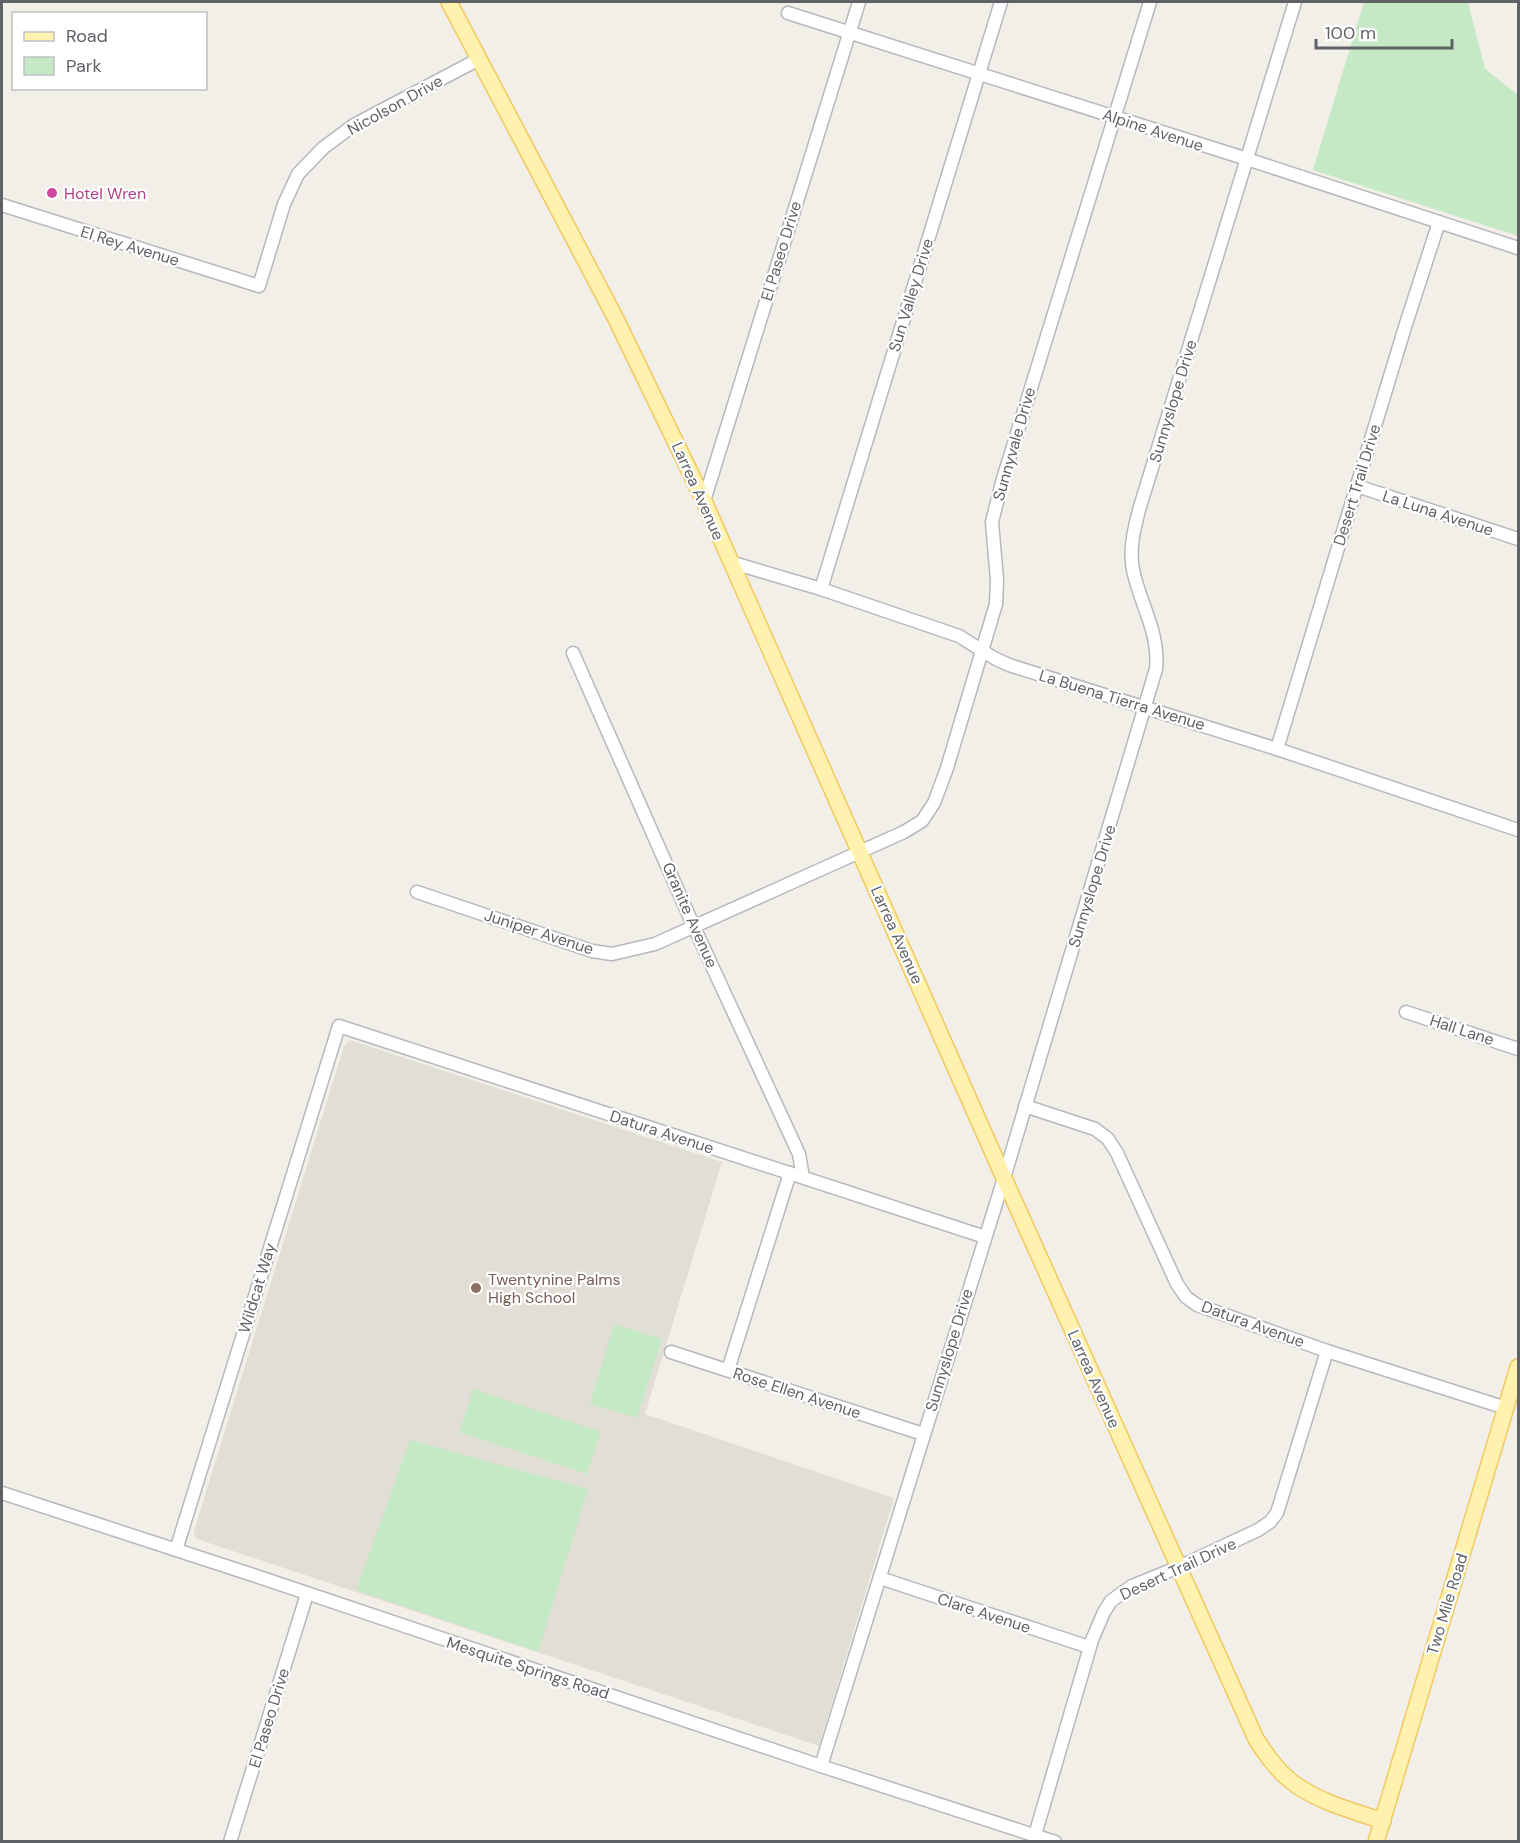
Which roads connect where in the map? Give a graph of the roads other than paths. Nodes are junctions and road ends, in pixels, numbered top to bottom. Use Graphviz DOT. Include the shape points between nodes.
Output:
graph roads {
  1 [pos="449,2"];
  2 [pos="859,2"];
  3 [pos="1001,2"];
  4 [pos="1150,2"];
  5 [pos="1295,2"];
  6 [pos="788,13"];
  7 [pos="850,32"];
  8 [pos="479,59"];
  9 [pos="979,74"];
  10 [pos="1114,117"];
  11 [pos="1247,159"];
  12 [pos="2,206"];
  13 [pos="1439,222"];
  14 [pos="1518,248"];
  15 [pos="259,286"];
  16 [pos="1357,486"];
  17 [pos="704,501"];
  18 [pos="1518,539"];
  19 [pos="730,562"];
  20 [pos="821,589"];
  21 [pos="981,650"];
  22 [pos="573,653"];
  23 [pos="1146,708"];
  24 [pos="1277,749"];
  25 [pos="1518,830"];
  26 [pos="860,852"];
  27 [pos="417,892"];
  28 [pos="694,927"];
  29 [pos="1406,1012"];
  30 [pos="339,1026"];
  31 [pos="1518,1049"];
  32 [pos="1025,1106"];
  33 [pos="790,1173"];
  34 [pos="803,1177"];
  35 [pos="1004,1178"];
  36 [pos="985,1237"];
  37 [pos="1328,1351"];
  38 [pos="671,1352"];
  39 [pos="1518,1367"];
  40 [pos="728,1370"];
  41 [pos="1506,1408"];
  42 [pos="923,1434"];
  43 [pos="2,1493"];
  44 [pos="176,1550"];
  45 [pos="1179,1567"];
  46 [pos="880,1578"];
  47 [pos="307,1594"];
  48 [pos="1089,1647"];
  49 [pos="821,1766"];
  50 [pos="1383,1821"];
  51 [pos="1035,1835"];
  52 [pos="230,1842"];
  53 [pos="1055,1842"];
  54 [pos="1376,1842"];
  1 -- 8 [label="main road, Larrea Avenue"];
  2 -- 7 [label="street, El Paseo Drive"];
  3 -- 9 [label="street, Sun Valley Drive"];
  4 -- 10 [label="street, Sunnyvale Drive"];
  5 -- 11 [label="street, Sunnyslope Drive"];
  6 -- 7 [label="street, Alpine Avenue"];
  7 -- 9 [label="street, Alpine Avenue"];
  7 -- 17 [label="street, El Paseo Drive"];
  8 -- 15 [label="street, Nicolson Drive" via="354,125 323,148 298,174 284,204"];
  8 -- 17 [label="main road, Larrea Avenue" via="616,319"];
  9 -- 10 [label="street, Alpine Avenue"];
  9 -- 20 [label="street, Sun Valley Drive"];
  10 -- 11 [label="street, Alpine Avenue"];
  10 -- 21 [label="street, Sunnyvale Drive" via="992,522 996,604"];
  11 -- 13 [label="street, Alpine Avenue"];
  11 -- 23 [label="street, Sunnyslope Drive" via="1132,540 1133,570 1153,629 1157,658"];
  12 -- 15 [label="street, El Rey Avenue"];
  13 -- 14 [label="street, Alpine Avenue"];
  13 -- 16 [label="street, Desert Trail Drive"];
  16 -- 18 [label="street, La Luna Avenue"];
  16 -- 24 [label="street, Desert Trail Drive"];
  17 -- 19 [label="main road, Larrea Avenue"];
  19 -- 20 [label="street, La Buena Tierra Avenue"];
  19 -- 26 [label="main road, Larrea Avenue"];
  20 -- 21 [label="street, La Buena Tierra Avenue" via="959,636"];
  21 -- 23 [label="street, La Buena Tierra Avenue" via="1009,665"];
  21 -- 26 [label="street, Sunnyvale Drive" via="934,804 922,821"];
  22 -- 28 [label="street, Granite Avenue"];
  23 -- 24 [label="street, La Buena Tierra Avenue"];
  23 -- 32 [label="street, Sunnyslope Drive"];
  24 -- 25 [label="street, La Buena Tierra Avenue"];
  26 -- 28 [label="street, Juniper Avenue"];
  26 -- 35 [label="main road, Larrea Avenue"];
  27 -- 28 [label="street, Juniper Avenue" via="592,951 612,954 655,944"];
  28 -- 34 [label="street, Granite Avenue" via="799,1154"];
  29 -- 31 [label="street, Hall Lane"];
  30 -- 33 [label="street, Datura Avenue"];
  30 -- 44 [label="street, Wildcat Way"];
  32 -- 35 [label="street, Sunnyslope Drive"];
  32 -- 37 [label="street, Datura Avenue" via="1095,1129 1108,1139 1186,1297 1211,1311"];
  33 -- 34 [label="street, Datura Avenue"];
  33 -- 40 [label="street"];
  34 -- 36 [label="street, Datura Avenue"];
  35 -- 36 [label="street, Sunnyslope Drive"];
  35 -- 45 [label="main road, Larrea Avenue"];
  36 -- 42 [label="street, Sunnyslope Drive"];
  37 -- 41 [label="street, Datura Avenue"];
  37 -- 45 [label="street, Desert Trail Drive" via="1277,1512 1258,1530"];
  38 -- 40 [label="street, Rose Ellen Avenue"];
  39 -- 41 [label="main road, Two Mile Road"];
  40 -- 42 [label="street, Rose Ellen Avenue"];
  41 -- 50 [label="main road, Two Mile Road"];
  42 -- 46 [label="street, Sunnyslope Drive"];
  43 -- 44 [label="street, Mesquite Springs Road"];
  44 -- 47 [label="street, Mesquite Springs Road"];
  45 -- 48 [label="street, Desert Trail Drive" via="1132,1587 1111,1602"];
  45 -- 50 [label="main road, Larrea Avenue" via="1246,1719 1269,1758 1296,1785 1313,1795"];
  46 -- 48 [label="street, Clare Avenue"];
  46 -- 49 [label="street, Sunnyslope Drive"];
  47 -- 49 [label="street, Mesquite Springs Road"];
  47 -- 52 [label="street, El Paseo Drive"];
  48 -- 51 [label="street, Desert Trail Drive"];
  49 -- 51 [label="street, Mesquite Springs Road"];
  50 -- 54 [label="main road, Two Mile Road"];
  51 -- 53 [label="street, Mesquite Springs Road"];
}
